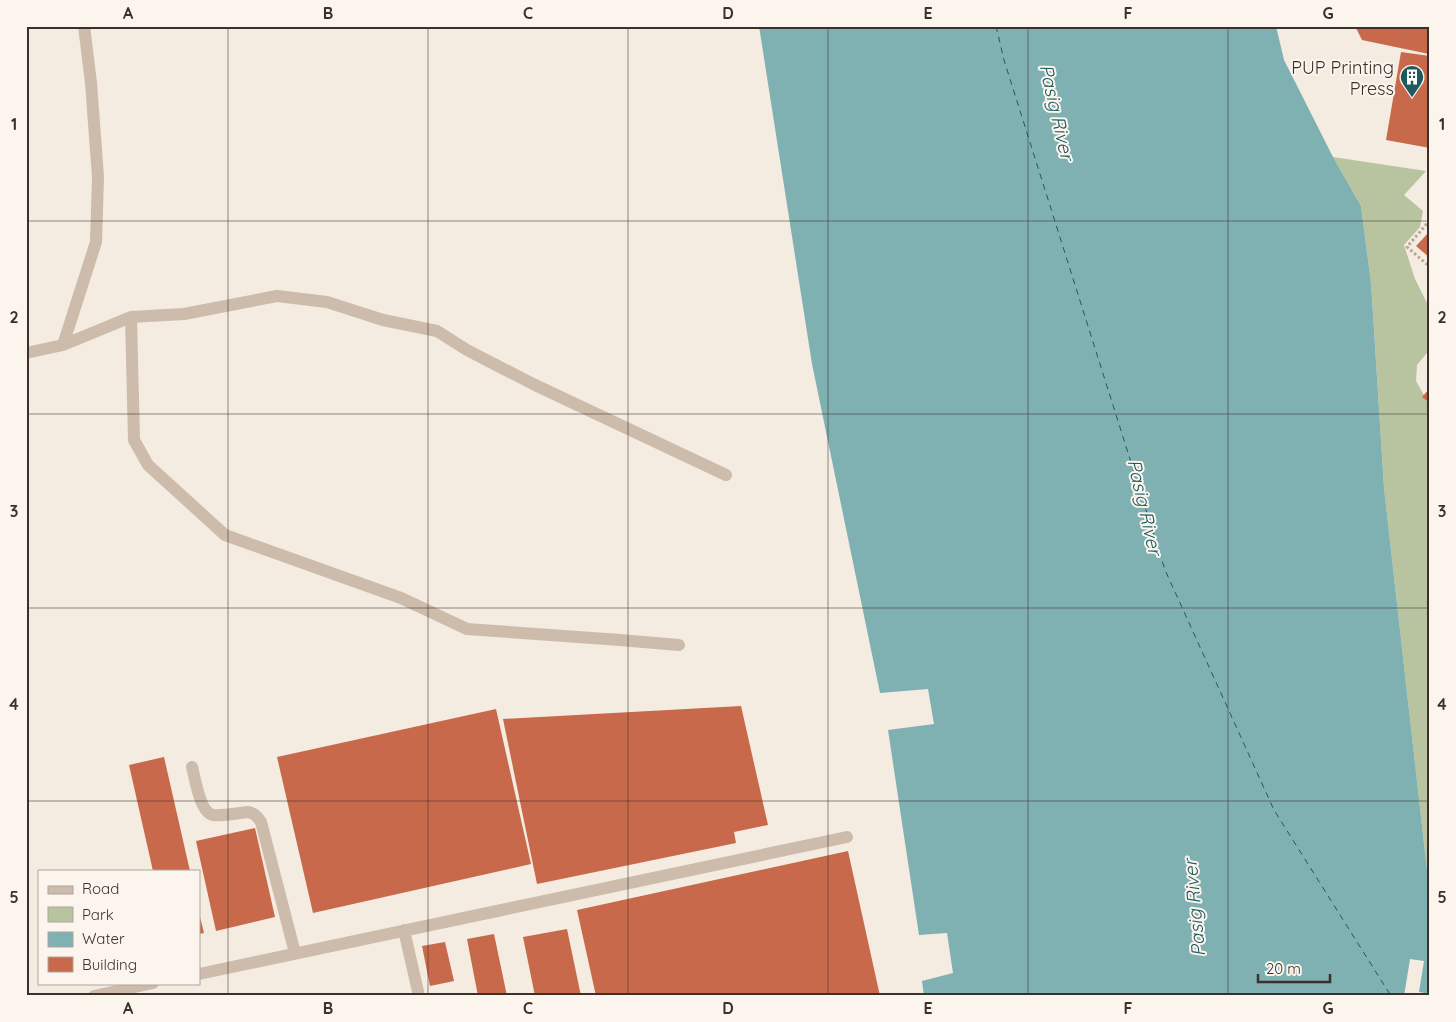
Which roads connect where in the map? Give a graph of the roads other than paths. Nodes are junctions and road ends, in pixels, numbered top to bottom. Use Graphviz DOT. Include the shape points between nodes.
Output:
graph roads {
  1 [pos="84,26"];
  2 [pos="132,317"];
  3 [pos="64,345"];
  4 [pos="26,353"];
  5 [pos="726,474"];
  6 [pos="679,645"];
  7 [pos="192,766"];
  8 [pos="847,837"];
  9 [pos="404,930"];
  10 [pos="295,953"];
  11 [pos="200,974"];
  12 [pos="148,984"];
  13 [pos="94,996"];
  14 [pos="419,996"];
  1 -- 3 [label="lane" via="98,176 96,242"];
  2 -- 3 [label="lane"];
  2 -- 5 [label="lane" via="184,314 277,296 327,302 383,320 437,331 533,384"];
  2 -- 6 [label="lane" via="134,440 148,465 225,535 401,598 467,629"];
  3 -- 4 [label="lane"];
  7 -- 10 [label="lane" via="203,808 208,813 248,812 261,822"];
  8 -- 9 [label="lane"];
  9 -- 10 [label="lane"];
  9 -- 14 [label="lane"];
  10 -- 11 [label="lane"];
  12 -- 13 [label="lane"];
}
